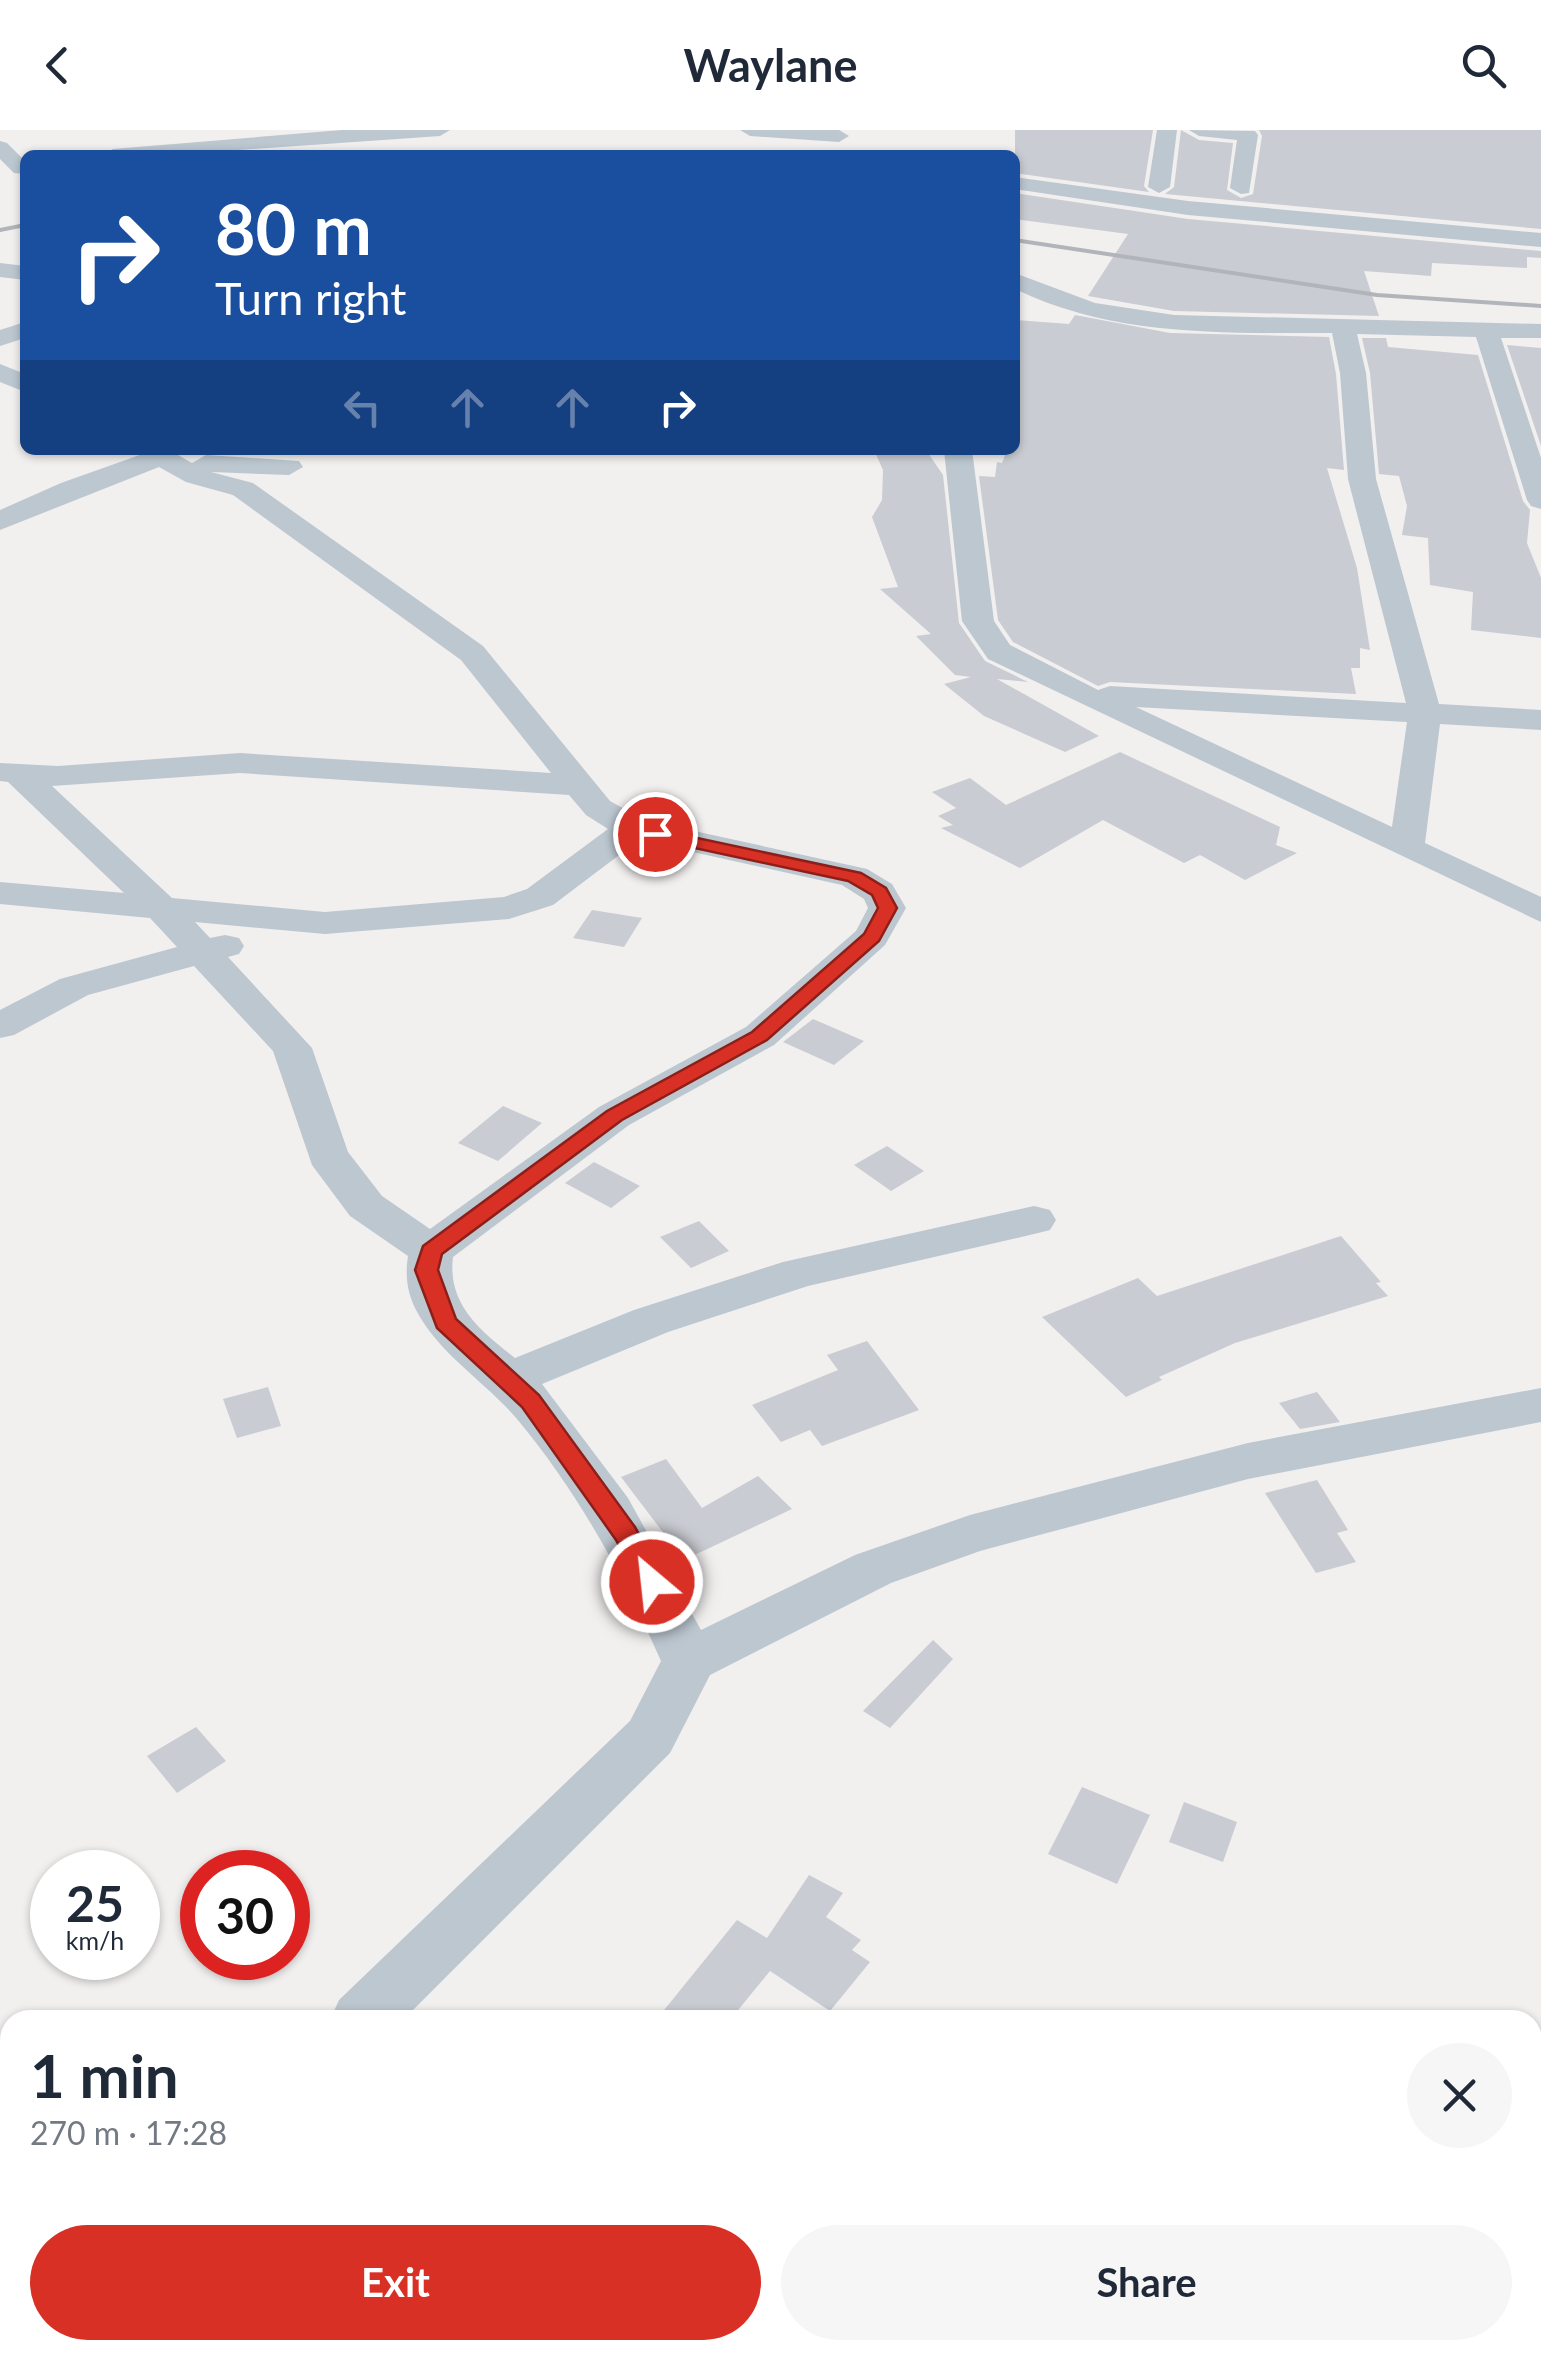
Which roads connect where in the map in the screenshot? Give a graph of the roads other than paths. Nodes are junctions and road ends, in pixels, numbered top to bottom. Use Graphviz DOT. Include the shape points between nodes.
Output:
graph roads {
  1 [pos="180,130"];
  2 [pos="440,130"];
  3 [pos="750,130"];
  4 [pos="1167,130"];
  5 [pos="1199,130"];
  6 [pos="836,133"];
  7 [pos="199,145"];
  8 [pos="0,148"];
  9 [pos="156,150"];
  10 [pos="855,150"];
  11 [pos="15,170"];
  12 [pos="1020,183"];
  13 [pos="1159,188"];
  14 [pos="1241,188"];
  15 [pos="1541,240"];
  16 [pos="1020,286"];
  17 [pos="1344,326"];
  18 [pos="1486,330"];
  19 [pos="1541,330"];
  20 [pos="151,455"];
  21 [pos="159,455"];
  22 [pos="167,455"];
  23 [pos="959,455"];
  24 [pos="289,468"];
  25 [pos="1541,500"];
  26 [pos="0,521"];
  27 [pos="1088,695"];
  28 [pos="1425,713"];
  29 [pos="1541,720"];
  30 [pos="9,772"];
  31 [pos="579,785"];
  32 [pos="632,828"];
  33 [pos="1407,846"];
  34 [pos="0,893"];
  35 [pos="158,906"];
  36 [pos="1541,911"];
  37 [pos="325,922"];
  38 [pos="201,952"];
  39 [pos="0,1026"];
  40 [pos="1034,1220"];
  41 [pos="431,1251"];
  42 [pos="508,1377"];
  43 [pos="1541,1405"];
  44 [pos="688,1662"];
  45 [pos="371,2010"];
  1 -- 7 [label="street"];
  2 -- 7 [label="street"];
  3 -- 6 [label="street"];
  4 -- 13 [label="street"];
  5 -- 14 [label="street" via="1248,135"];
  6 -- 10 [label="street"];
  7 -- 9 [label="street"];
  8 -- 11 [label="street"];
  12 -- 15 [label="street" via="1188,208"];
  16 -- 17 [label="street" via="1108,313"];
  17 -- 18 [label="street"];
  17 -- 28 [label="street" via="1362,479"];
  18 -- 19 [label="street"];
  18 -- 25 [label="street"];
  20 -- 26 [label="street"];
  21 -- 31 [label="street" via="196,476 244,489 472,653"];
  22 -- 24 [label="street"];
  23 -- 27 [label="street" via="978,622 998,652"];
  27 -- 28 [label="street"];
  27 -- 33 [label="street"];
  28 -- 29 [label="street"];
  28 -- 33 [label="street"];
  30 -- 31 [label="street" via="58,776 240,764"];
  30 -- 35 [label="street"];
  31 -- 32 [label="street" via="598,808"];
  32 -- 37 [label="street" via="530,903"];
  32 -- 41 [label="street" via="854,877 879,892 888,908 872,937 760,1036 614,1116"];
  33 -- 36 [label="street"];
  34 -- 35 [label="street"];
  35 -- 37 [label="street"];
  35 -- 38 [label="street"];
  37 -- 38 [label="street"];
  38 -- 39 [label="street" via="74,988"];
  38 -- 41 [label="street" via="292,1048 327,1154 366,1206"];
  40 -- 42 [label="street" via="799,1273"];
  41 -- 42 [label="street" via="426,1270 445,1322"];
  42 -- 44 [label="street" via="626,1534"];
  43 -- 44 [label="street" via="1248,1461 970,1534 873,1570"];
  44 -- 45 [label="street" via="650,1736"];
}
